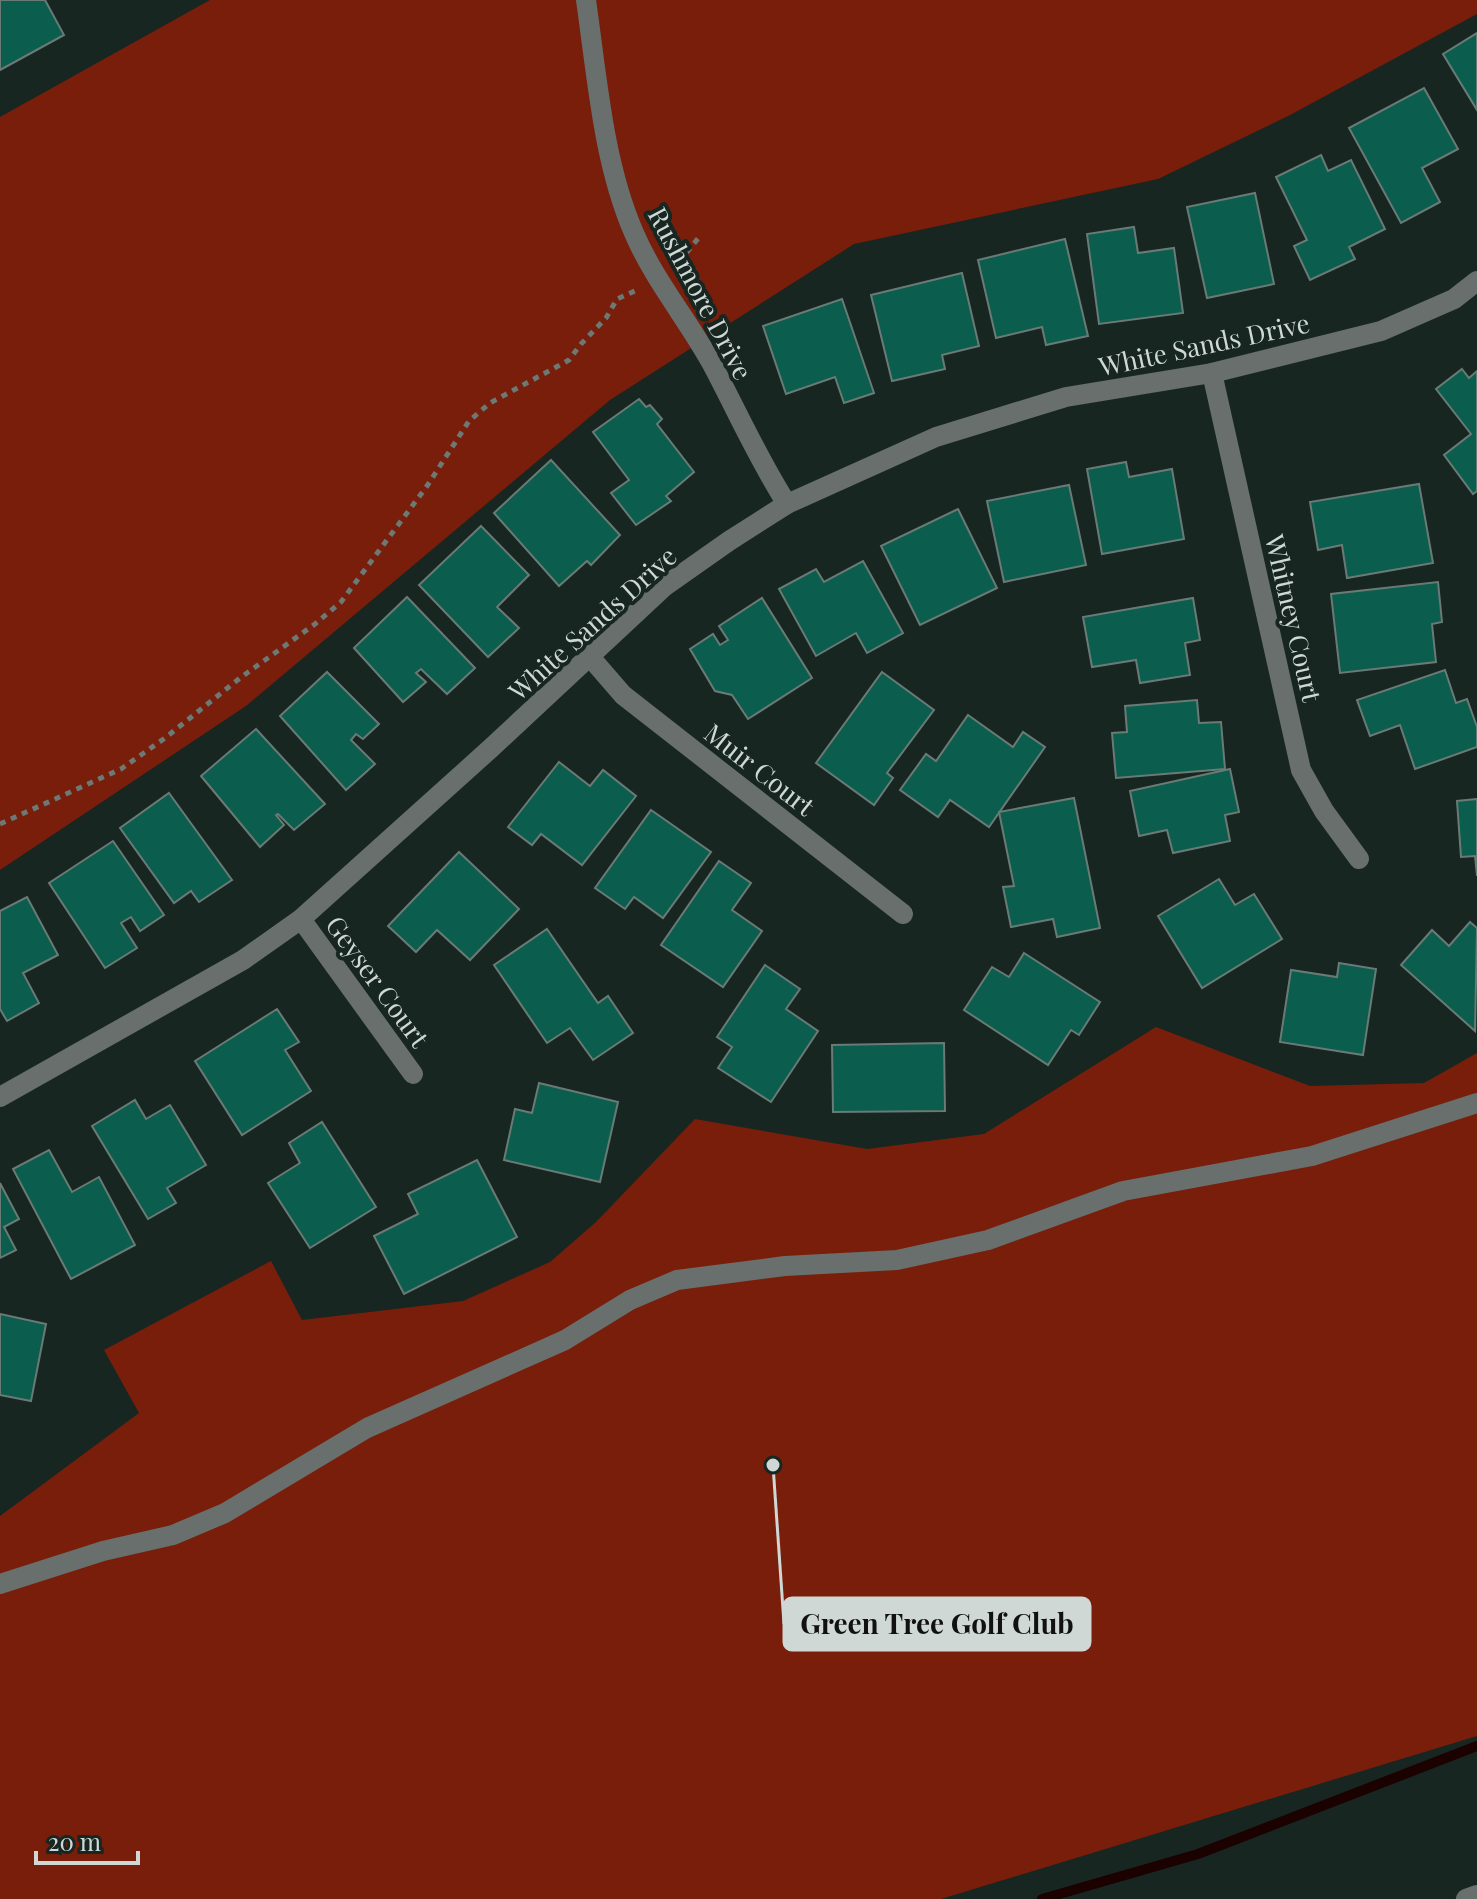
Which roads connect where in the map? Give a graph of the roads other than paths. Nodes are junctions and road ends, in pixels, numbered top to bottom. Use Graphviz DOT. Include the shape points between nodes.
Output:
graph roads {
  1 [pos="586,0"];
  2 [pos="1477,281"];
  3 [pos="1212,373"];
  4 [pos="787,504"];
  5 [pos="591,658"];
  6 [pos="1359,859"];
  7 [pos="903,914"];
  8 [pos="301,919"];
  9 [pos="413,1074"];
  10 [pos="0,1097"];
  11 [pos="1477,1103"];
  12 [pos="0,1584"];
  13 [pos="1477,1895"];
  14 [pos="1466,1899"];
  1 -- 4 [label="street, Rushmore Drive" via="610,154 634,232"];
  2 -- 3 [label="street, White Sands Drive" via="1454,299 1381,331"];
  3 -- 4 [label="street, White Sands Drive" via="1066,397 936,437"];
  3 -- 6 [label="street, Whitney Court" via="1301,770"];
  4 -- 5 [label="street, White Sands Drive" via="665,586"];
  5 -- 7 [label="street, Muir Court" via="623,695"];
  5 -- 8 [label="street, White Sands Drive"];
  8 -- 9 [label="street, Geyser Court"];
  8 -- 10 [label="street, White Sands Drive" via="243,960"];
  11 -- 12 [label="street" via="1312,1156 1123,1191 988,1240 897,1260 785,1266 677,1280 630,1300 565,1340 367,1428 225,1513 173,1535"];
  13 -- 14 [label="street"];
}
